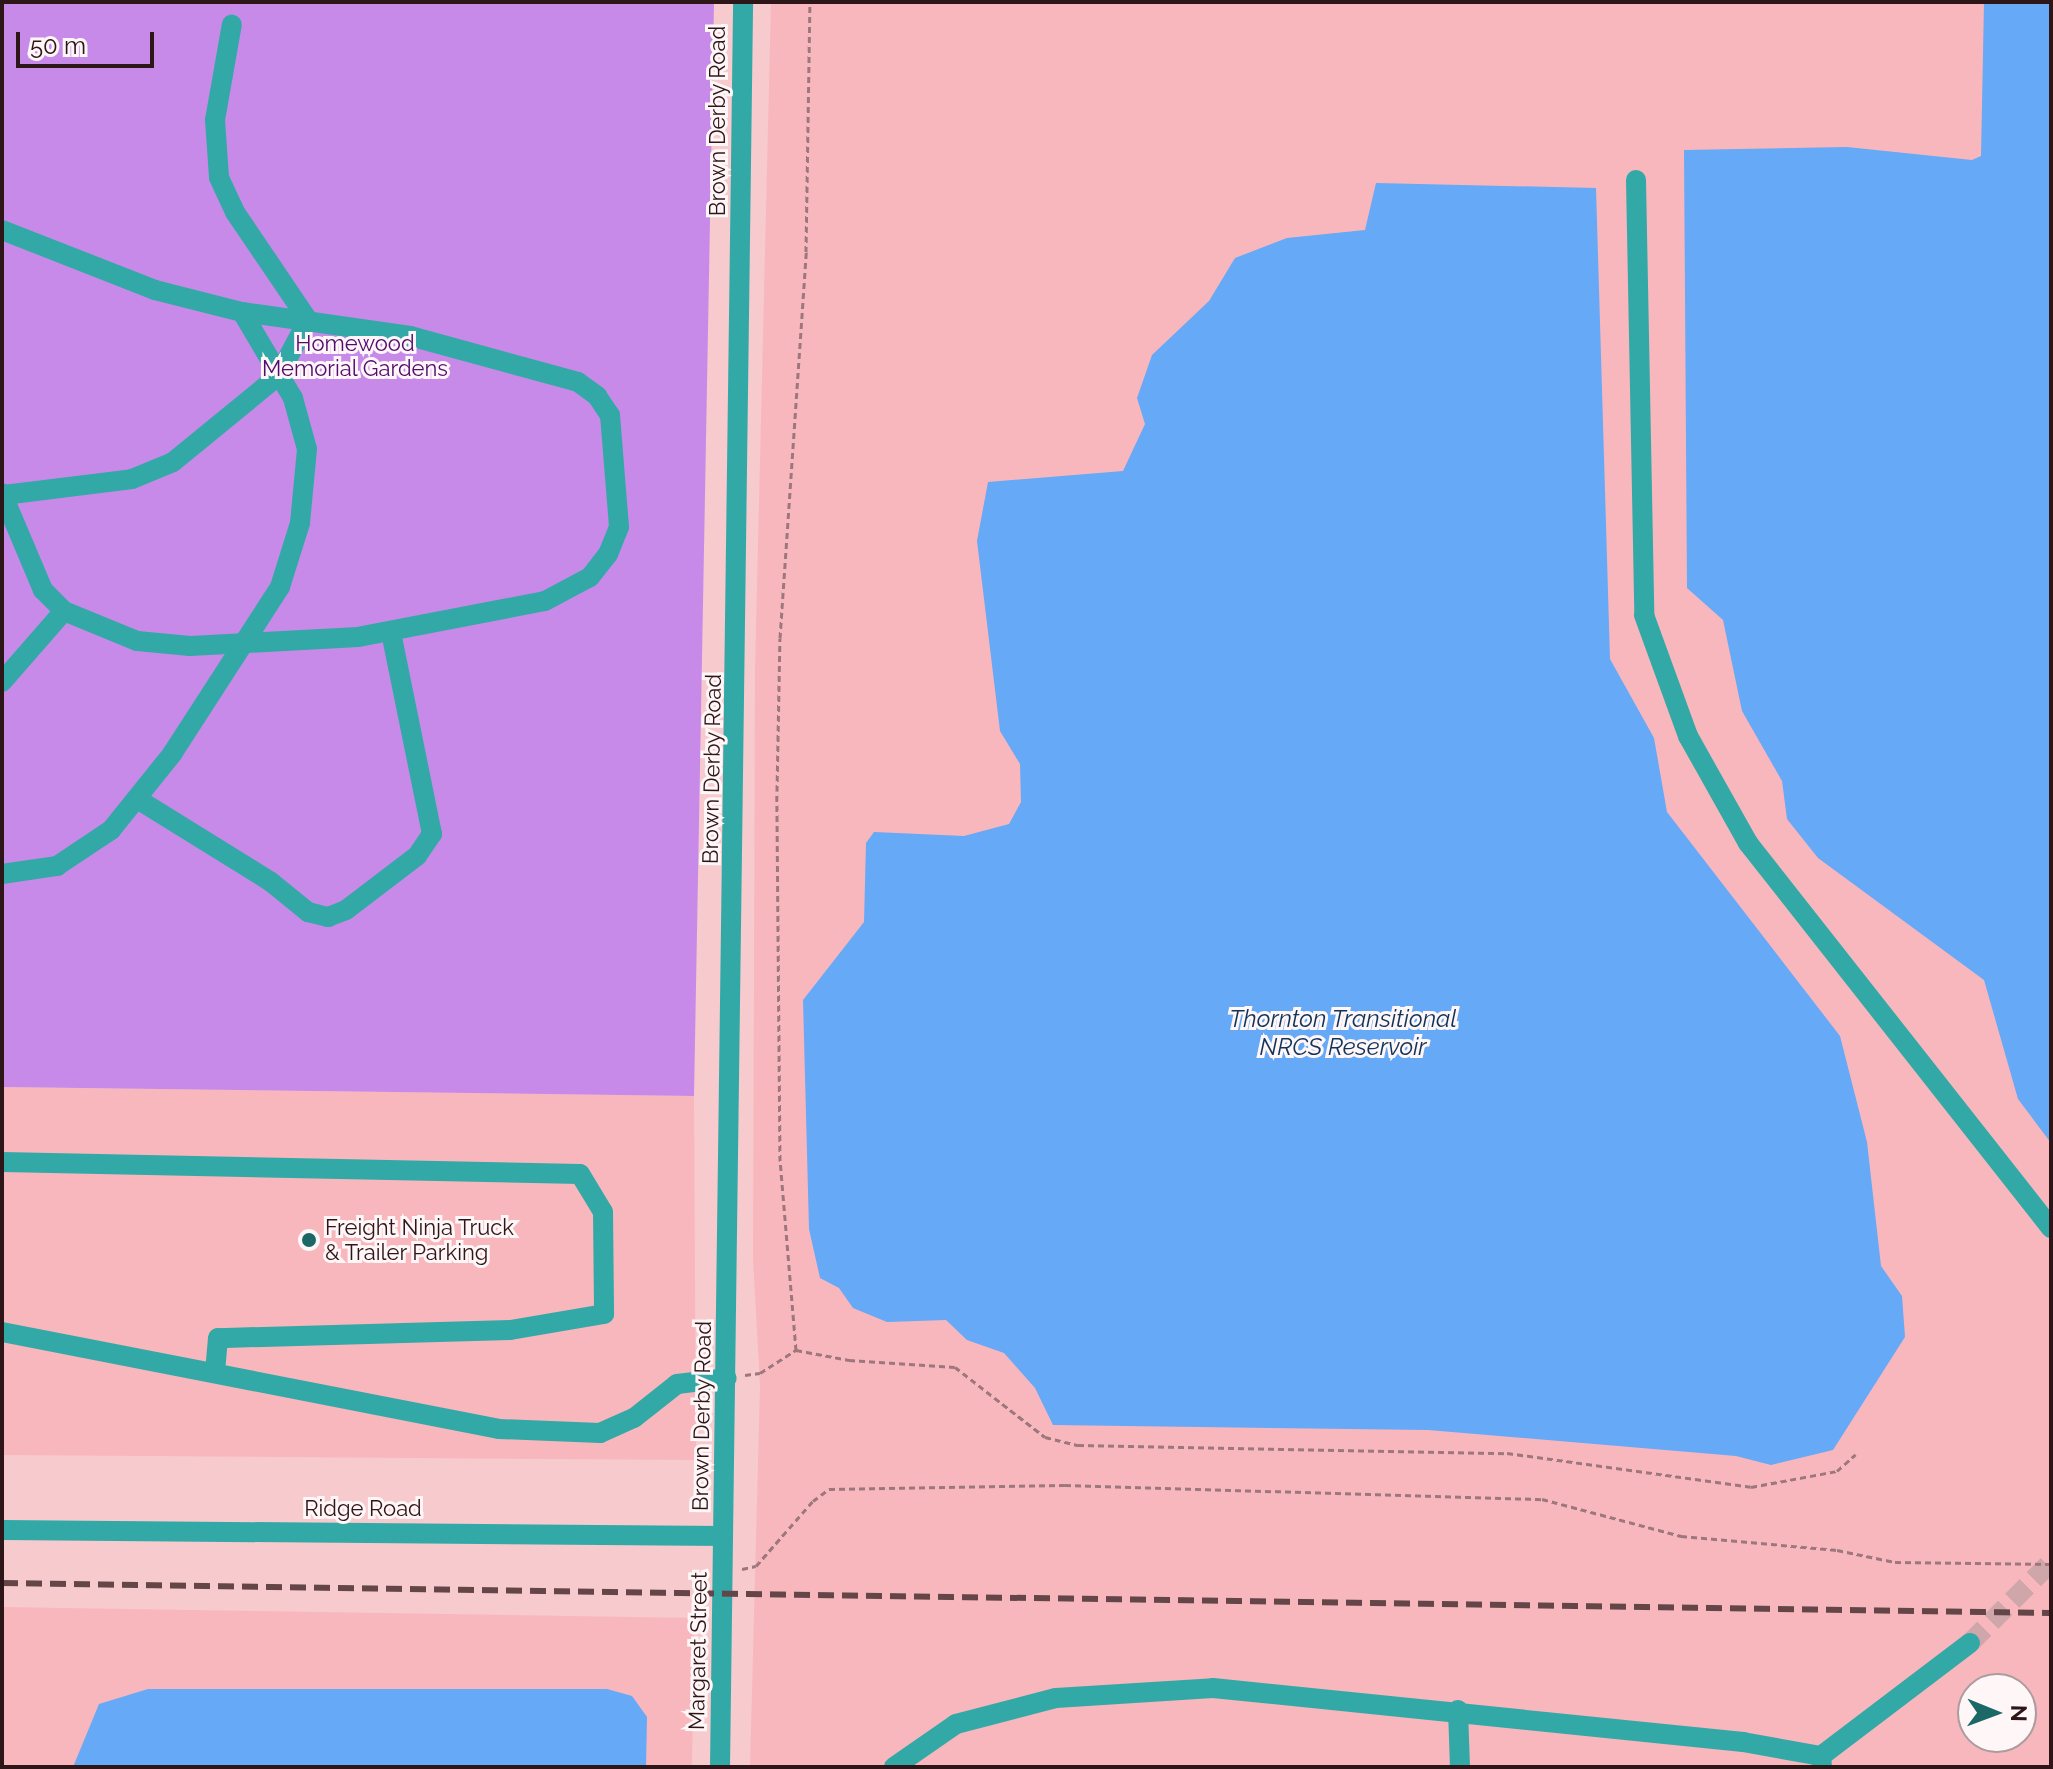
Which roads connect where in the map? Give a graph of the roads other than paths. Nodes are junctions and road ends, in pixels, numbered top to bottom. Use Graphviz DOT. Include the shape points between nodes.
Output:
graph roads {
  1 [pos="743,2"];
  2 [pos="232,24"];
  3 [pos="1636,180"];
  4 [pos="2,230"];
  5 [pos="283,283"];
  6 [pos="251,313"];
  7 [pos="308,320"];
  8 [pos="278,376"];
  9 [pos="3,494"];
  10 [pos="64,611"];
  11 [pos="391,633"];
  12 [pos="240,642"];
  13 [pos="2,682"];
  14 [pos="139,800"];
  15 [pos="2,874"];
  16 [pos="2,1162"];
  17 [pos="2051,1228"];
  18 [pos="2,1332"];
  19 [pos="215,1371"];
  20 [pos="727,1378"];
  21 [pos="2,1530"];
  22 [pos="723,1536"];
  23 [pos="1970,1643"];
  24 [pos="1458,1710"];
  25 [pos="1822,1761"];
  26 [pos="720,1767"];
  27 [pos="894,1767"];
  28 [pos="1460,1767"];
  1 -- 20 [label="street, Brown Derby Road"];
  2 -- 5 [label="street" via="215,120 215,160 235,212"];
  3 -- 17 [label="street" via="1644,615 1688,736 1748,843"];
  4 -- 6 [label="street" via="55,246 132,283"];
  5 -- 6 [label="street"];
  5 -- 7 [label="street"];
  6 -- 7 [label="street"];
  6 -- 8 [label="street"];
  7 -- 8 [label="street"];
  7 -- 11 [label="street" via="410,336 561,376 597,396 613,428 619,527 608,554 590,577 545,601"];
  8 -- 9 [label="street" via="197,445 151,472"];
  8 -- 12 [label="street" via="305,434 304,495 280,587"];
  9 -- 10 [label="street" via="43,590"];
  10 -- 12 [label="street" via="137,641 190,646"];
  10 -- 13 [label="street"];
  11 -- 12 [label="street"];
  11 -- 14 [label="street" via="432,834 417,856 346,910 328,917 308,912 271,882"];
  12 -- 14 [label="street" via="201,712"];
  14 -- 15 [label="street" via="74,858 44,871"];
  16 -- 19 [label="street" via="580,1174 603,1212 604,1314 510,1330 218,1338"];
  18 -- 19 [label="street"];
  19 -- 20 [label="street" via="499,1429 600,1433 634,1418 677,1384"];
  20 -- 22 [label="street, Brown Derby Road"];
  21 -- 22 [label="street, Ridge Road"];
  22 -- 26 [label="street, Margaret Street"];
  23 -- 25 [label="street"];
  24 -- 25 [label="street"];
  24 -- 27 [label="street" via="1213,1688 1056,1698 956,1724"];
  24 -- 28 [label="street"];
}
